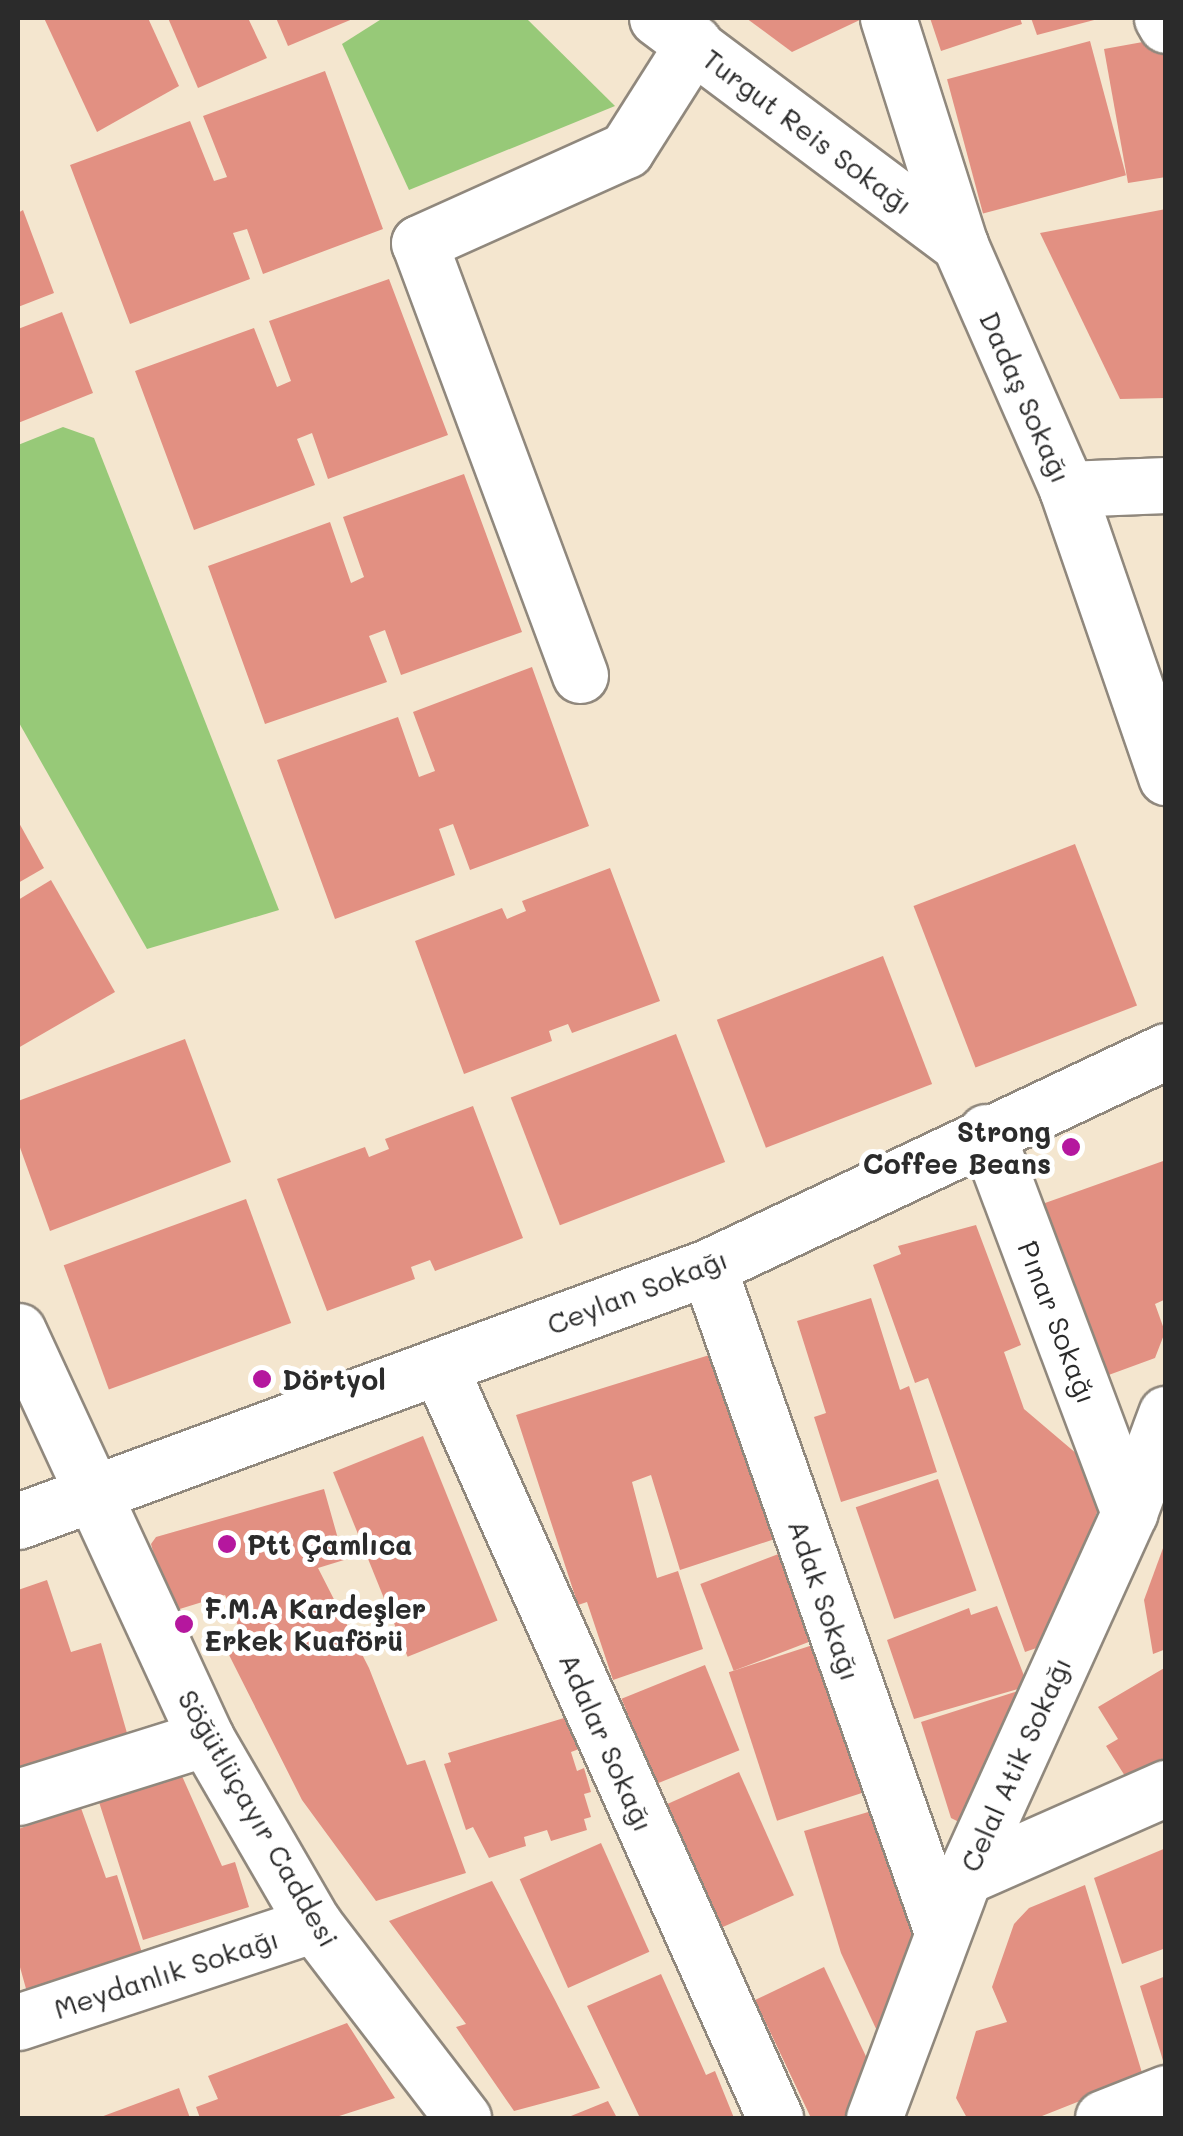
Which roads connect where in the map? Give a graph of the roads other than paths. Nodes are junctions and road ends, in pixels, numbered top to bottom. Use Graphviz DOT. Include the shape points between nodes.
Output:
graph roads {
  1 [pos="888,18"];
  2 [pos="1162,18"];
  3 [pos="1166,24"];
  4 [pos="676,30"];
  5 [pos="960,245"];
  6 [pos="1166,485"];
  7 [pos="1067,489"];
  8 [pos="580,674"];
  9 [pos="1166,777"];
  10 [pos="1166,1052"];
  11 [pos="986,1132"];
  12 [pos="708,1267"];
  13 [pos="18,1331"];
  14 [pos="439,1366"];
  15 [pos="1166,1414"];
  16 [pos="92,1493"];
  17 [pos="1129,1512"];
  18 [pos="18,1521"];
  19 [pos="206,1738"];
  20 [pos="1166,1788"];
  21 [pos="18,1797"];
  22 [pos="964,1877"];
  23 [pos="314,1924"];
  24 [pos="942,1932"];
  25 [pos="18,2022"];
  26 [pos="1166,2092"];
  27 [pos="444,2114"];
  28 [pos="775,2118"];
  29 [pos="874,2118"];
  30 [pos="1103,2118"];
  1 -- 5 [label="street, Dadaş Sokağı"];
  2 -- 3 [label="street"];
  4 -- 5 [label="street, Turgut Reis Sokağı" via="711,64"];
  4 -- 8 [label="street" via="626,150 419,243"];
  5 -- 7 [label="street, Dadaş Sokağı"];
  6 -- 7 [label="street"];
  7 -- 9 [label="street, Dadaş Sokağı"];
  10 -- 11 [label="street, Ceylan Sokağı"];
  11 -- 12 [label="street, Ceylan Sokağı"];
  11 -- 17 [label="street, Pınar Sokağı"];
  12 -- 14 [label="street, Ceylan Sokağı"];
  12 -- 24 [label="street, Adak Sokağı"];
  13 -- 16 [label="street, Söğütlüçayır Caddesi"];
  14 -- 16 [label="street, Ceylan Sokağı"];
  14 -- 28 [label="street, Adalar Sokağı"];
  15 -- 17 [label="street, Celal Atik Sokağı"];
  16 -- 18 [label="street, Ceylan Sokağı"];
  16 -- 19 [label="street, Söğütlüçayır Caddesi"];
  17 -- 22 [label="street, Celal Atik Sokağı"];
  19 -- 21 [label="street"];
  19 -- 23 [label="street, Söğütlüçayır Caddesi"];
  20 -- 22 [label="street"];
  22 -- 24 [label="street, Celal Atik Sokağı"];
  23 -- 25 [label="street, Meydanlık Sokağı"];
  23 -- 27 [label="street, Söğütlüçayır Caddesi"];
  24 -- 29 [label="street, Celal Atik Sokağı"];
  26 -- 30 [label="street"];
}
